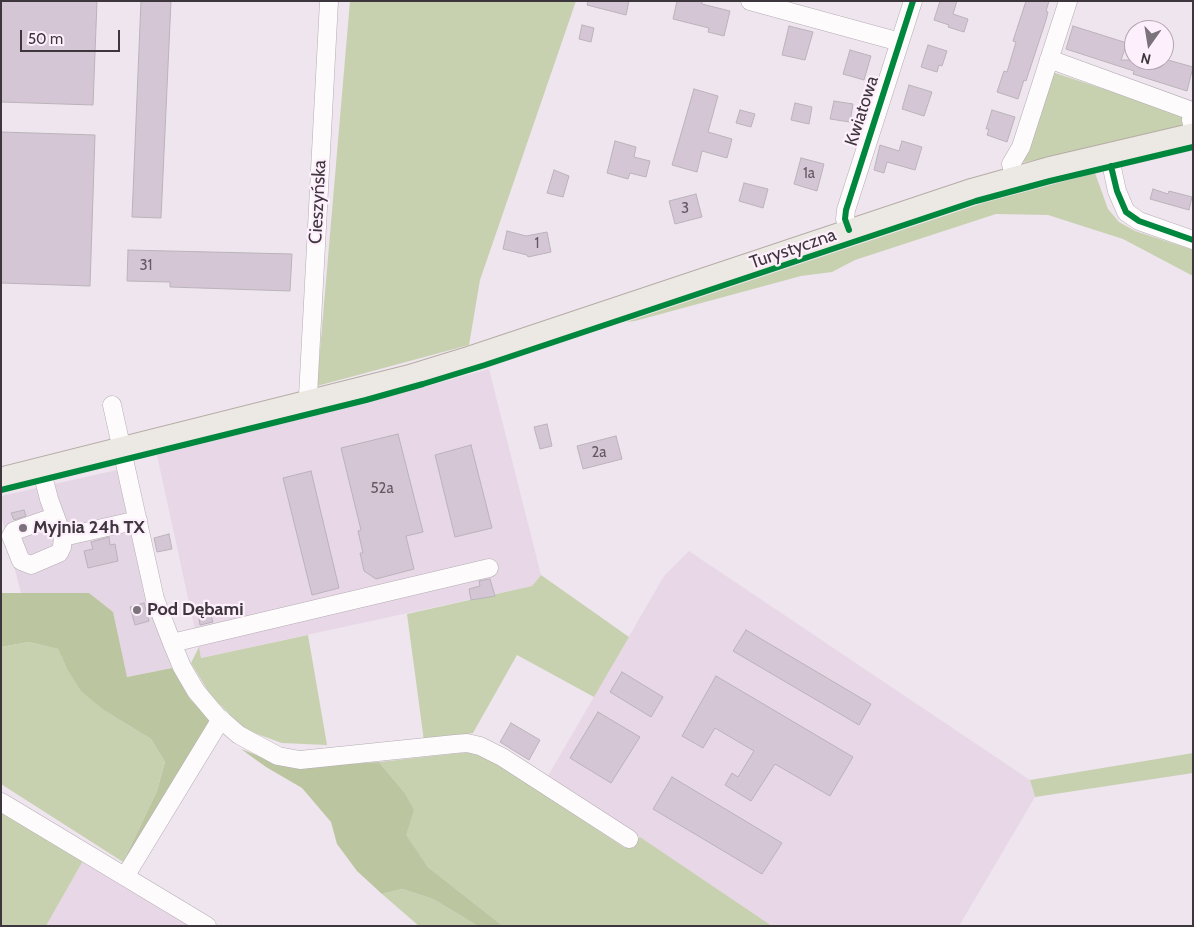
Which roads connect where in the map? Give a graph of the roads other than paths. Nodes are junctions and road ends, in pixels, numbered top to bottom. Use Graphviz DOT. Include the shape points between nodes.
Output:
graph roads {
  1 [pos="329,1"];
  2 [pos="750,1"];
  3 [pos="913,1"];
  4 [pos="1068,1"];
  5 [pos="900,42"];
  6 [pos="1049,59"];
  7 [pos="1193,129"];
  8 [pos="1193,134"];
  9 [pos="1109,154"];
  10 [pos="1014,177"];
  11 [pos="849,230"];
  12 [pos="1193,240"];
  13 [pos="309,402"];
  14 [pos="112,405"];
  15 [pos="122,448"];
  16 [pos="41,468"];
  17 [pos="1,478"];
  18 [pos="54,517"];
  19 [pos="138,520"];
  20 [pos="63,537"];
  21 [pos="489,568"];
  22 [pos="172,644"];
  23 [pos="221,719"];
  24 [pos="1,802"];
  25 [pos="629,839"];
  26 [pos="126,875"];
  27 [pos="207,926"];
  1 -- 13 [label="street, Cieszyńska"];
  2 -- 5 [label="street"];
  3 -- 5 [label="street, Kwiatowa"];
  4 -- 6 [label="street"];
  5 -- 11 [label="street, Kwiatowa" via="846,210"];
  6 -- 7 [label="street" via="1192,111"];
  6 -- 10 [label="street" via="1021,146 1011,164"];
  8 -- 9 [label="main road, Turystyczna"];
  9 -- 10 [label="main road, Turystyczna"];
  9 -- 12 [label="street" via="1117,191 1126,212 1139,221"];
  10 -- 11 [label="main road, Turystyczna"];
  11 -- 13 [label="main road, Turystyczna" via="455,362"];
  13 -- 15 [label="main road"];
  14 -- 15 [label="street"];
  15 -- 16 [label="main road"];
  15 -- 19 [label="street"];
  16 -- 17 [label="main road"];
  16 -- 18 [label="street"];
  18 -- 20 [label="street"];
  18 -- 20 [label="street" via="14,531 11,536 21,561 31,565 59,553"];
  19 -- 20 [label="street"];
  19 -- 22 [label="street" via="155,599"];
  21 -- 22 [label="street"];
  22 -- 23 [label="street" via="196,691"];
  23 -- 25 [label="street" via="239,736 289,759 467,743 480,746"];
  23 -- 26 [label="street"];
  24 -- 26 [label="street"];
  26 -- 27 [label="street"];
}
